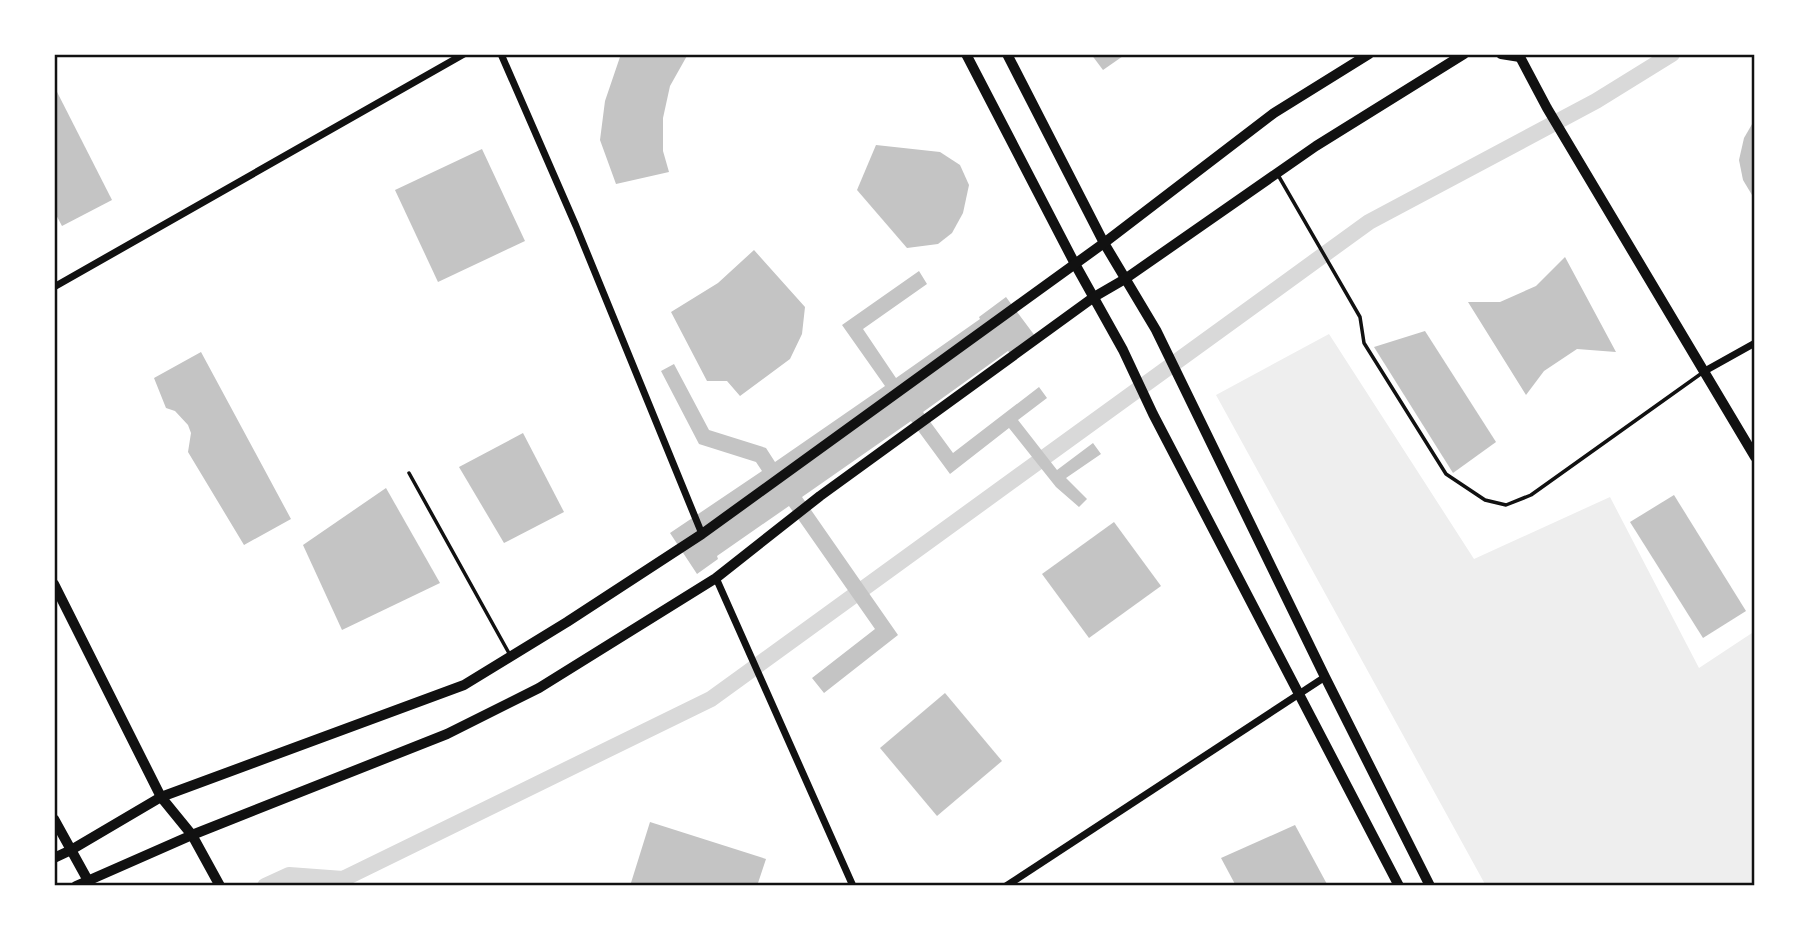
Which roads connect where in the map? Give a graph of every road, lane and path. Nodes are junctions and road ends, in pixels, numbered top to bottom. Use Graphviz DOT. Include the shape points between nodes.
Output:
graph roads {
  1 [pos="464,54"];
  2 [pos="501,54"];
  3 [pos="966,54"];
  4 [pos="1007,54"];
  5 [pos="1369,54"];
  6 [pos="1464,54"];
  7 [pos="1501,54"];
  8 [pos="1520,56"];
  9 [pos="1277,173"];
  10 [pos="1104,243"];
  11 [pos="1075,264"];
  12 [pos="1125,279"];
  13 [pos="54,287"];
  14 [pos="1094,297"];
  15 [pos="1755,343"];
  16 [pos="1703,372"];
  17 [pos="1755,457"];
  18 [pos="409,473"];
  19 [pos="702,534"];
  20 [pos="716,578"];
  21 [pos="54,584"];
  22 [pos="510,656"];
  23 [pos="1325,677"];
  24 [pos="1300,695"];
  25 [pos="162,797"];
  26 [pos="54,819"];
  27 [pos="192,835"];
  28 [pos="71,850"];
  29 [pos="54,858"];
  30 [pos="89,883"];
  31 [pos="76,886"];
  32 [pos="220,886"];
  33 [pos="853,886"];
  34 [pos="1006,886"];
  35 [pos="1399,886"];
  36 [pos="1430,886"];
  1 -- 13 [label="street"];
  2 -- 19 [label="street"];
  3 -- 11 [label="street"];
  4 -- 10 [label="street"];
  5 -- 10 [label="main road" via="1274,113"];
  6 -- 9 [label="main road"];
  7 -- 8 [label="street"];
  8 -- 16 [label="street"];
  9 -- 12 [label="main road"];
  9 -- 16 [label="lane" via="1360,317 1364,342 1446,474 1485,499 1506,505 1531,495"];
  10 -- 11 [label="main road"];
  10 -- 12 [label="street"];
  11 -- 14 [label="street"];
  11 -- 19 [label="main road"];
  12 -- 14 [label="main road"];
  12 -- 23 [label="street" via="1188,393"];
  14 -- 20 [label="main road" via="820,496"];
  14 -- 24 [label="street"];
  15 -- 16 [label="street"];
  16 -- 17 [label="street"];
  18 -- 22 [label="lane"];
  19 -- 22 [label="main road"];
  20 -- 27 [label="main road" via="539,688 447,734"];
  20 -- 33 [label="street"];
  21 -- 25 [label="main road"];
  22 -- 25 [label="main road" via="464,685"];
  23 -- 24 [label="street"];
  23 -- 36 [label="street"];
  24 -- 34 [label="street"];
  24 -- 35 [label="street"];
  25 -- 27 [label="main road"];
  25 -- 28 [label="main road"];
  26 -- 28 [label="main road"];
  27 -- 30 [label="street"];
  27 -- 32 [label="main road"];
  28 -- 29 [label="street"];
  28 -- 30 [label="main road"];
  30 -- 31 [label="street"];
}
